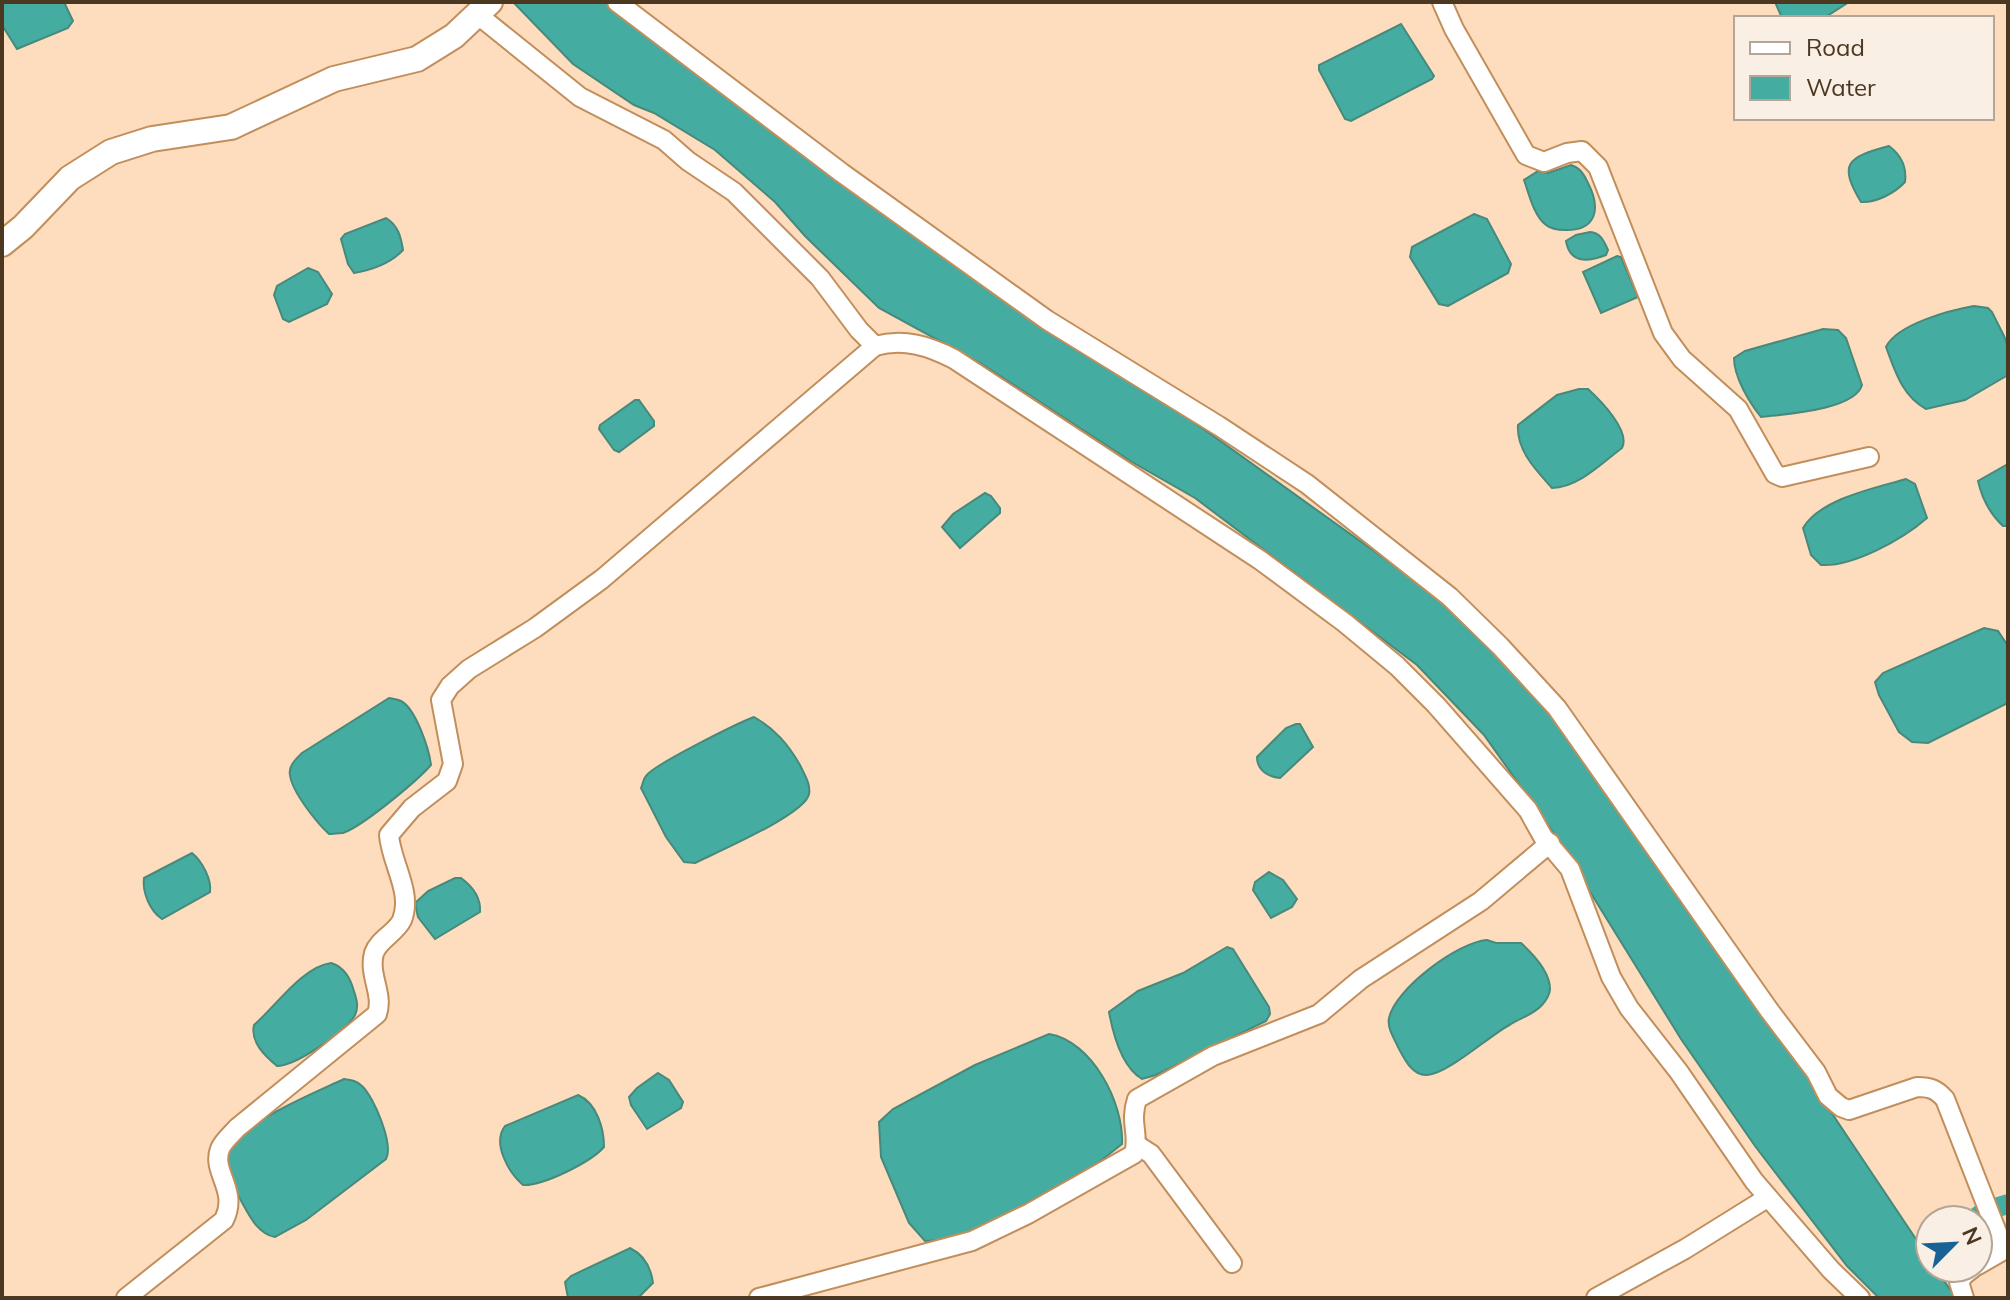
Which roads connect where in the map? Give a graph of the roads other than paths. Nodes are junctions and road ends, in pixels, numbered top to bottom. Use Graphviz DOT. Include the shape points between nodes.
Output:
graph roads {
  1 [pos="617,2"];
  2 [pos="1442,2"];
  3 [pos="486,7"];
  4 [pos="2,244"];
  5 [pos="875,346"];
  6 [pos="1869,457"];
  7 [pos="1550,843"];
  8 [pos="1137,1145"];
  9 [pos="1767,1198"];
  10 [pos="2004,1245"];
  11 [pos="1232,1263"];
  12 [pos="126,1298"];
  13 [pos="759,1298"];
  14 [pos="1596,1298"];
  15 [pos="1860,1298"];
  1 -- 10 [label="street" via="1047,320 1307,484 1450,597 1557,708 1828,1096 1849,1110 1917,1087 1937,1091 1950,1109"];
  2 -- 6 [label="street" via="1526,155 1544,162 1582,151 1598,167 1663,333 1682,359 1738,409 1775,474 1782,477"];
  3 -- 4 [label="street" via="417,59 334,79 231,127 152,139 111,152 70,178"];
  3 -- 5 [label="street" via="580,97 664,140 734,192 820,278"];
  5 -- 7 [label="street" via="908,343 932,347 954,359 1260,560 1397,666 1528,810"];
  5 -- 12 [label="street" via="602,579 450,686 441,700 453,764 447,781 412,808 389,835 405,902 401,922 374,953 381,1003 377,1014 221,1146 218,1159 230,1208 224,1220"];
  7 -- 8 [label="street" via="1481,901 1361,979 1319,1014 1213,1056 1137,1099 1131,1116"];
  7 -- 9 [label="street" via="1570,869 1606,965 1629,1008"];
  8 -- 11 [label="street" via="1151,1154"];
  8 -- 13 [label="street" via="1134,1154 972,1241"];
  9 -- 14 [label="street"];
  9 -- 15 [label="street"];
}
